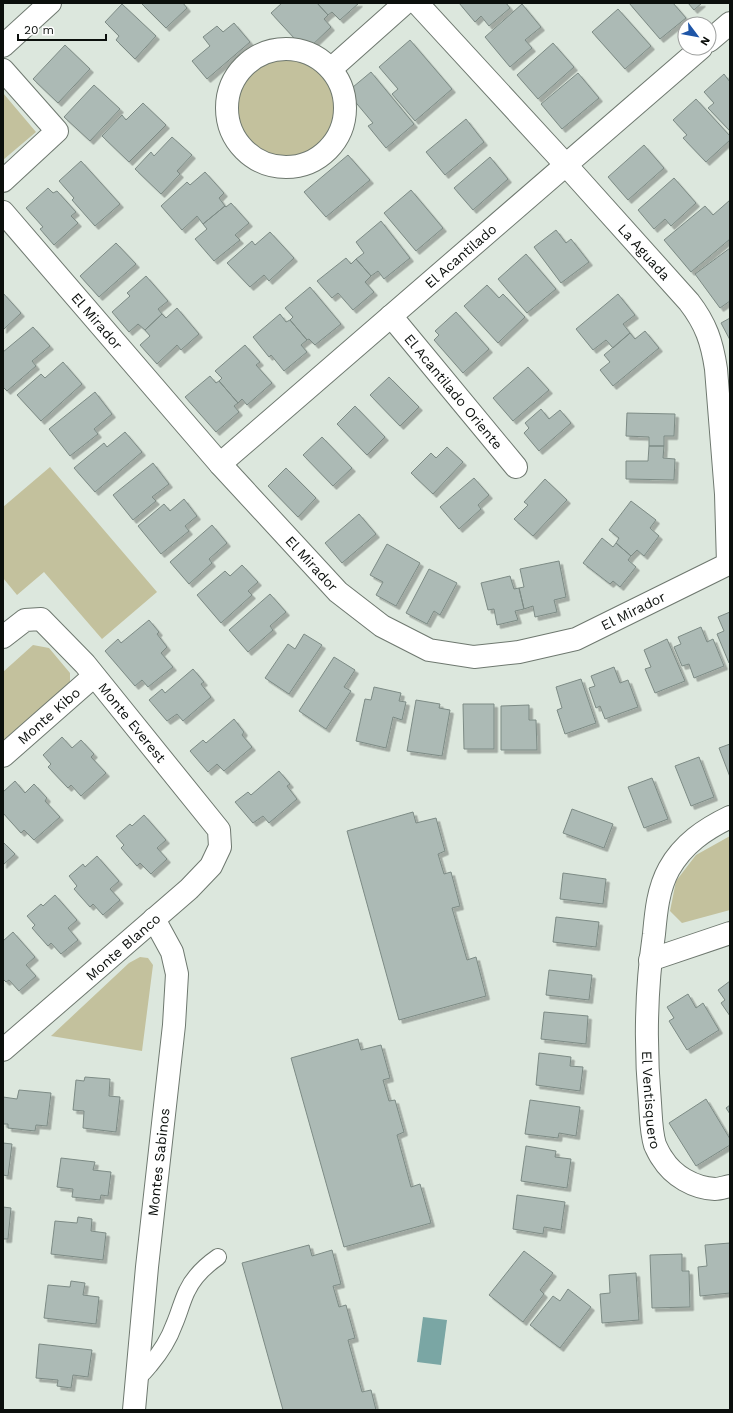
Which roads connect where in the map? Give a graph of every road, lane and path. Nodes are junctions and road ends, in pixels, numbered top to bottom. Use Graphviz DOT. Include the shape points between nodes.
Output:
graph roads {
  1 [pos="50,3"];
  2 [pos="405,3"];
  3 [pos="417,3"];
  4 [pos="730,23"];
  5 [pos="717,34"];
  6 [pos="3,46"];
  7 [pos="692,56"];
  8 [pos="332,68"];
  9 [pos="3,70"];
  10 [pos="566,164"];
  11 [pos="3,181"];
  12 [pos="3,212"];
  13 [pos="391,316"];
  14 [pos="220,464"];
  15 [pos="516,467"];
  16 [pos="729,564"];
  17 [pos="3,637"];
  18 [pos="94,676"];
  19 [pos="3,756"];
  20 [pos="730,817"];
  21 [pos="219,830"];
  22 [pos="154,919"];
  23 [pos="730,933"];
  24 [pos="650,960"];
  25 [pos="3,1050"];
  26 [pos="730,1186"];
  27 [pos="218,1257"];
  28 [pos="137,1377"];
  29 [pos="134,1410"];
  1 -- 6 [label="street"];
  2 -- 8 [label="street"];
  3 -- 10 [label="street, La Aguada"];
  4 -- 5 [label="street"];
  7 -- 10 [label="street, El Acantilado"];
  8 -- 8 [label="street" via="342,86 346,107 343,128 333,146 317,160 298,167 277,167 257,160 241,148 230,130 227,109 230,88 240,70 256,57 275,49 296,49 316,56"];
  9 -- 11 [label="street" via="57,132"];
  10 -- 13 [label="street, El Acantilado"];
  10 -- 16 [label="street, La Aguada" via="689,302 710,337 720,409"];
  12 -- 14 [label="street, El Mirador"];
  13 -- 14 [label="street, El Acantilado"];
  13 -- 15 [label="street, El Acantilado Oriente"];
  14 -- 16 [label="street, El Mirador" via="338,592 382,626 429,650 474,657 519,652 576,639"];
  17 -- 18 [label="street, Monte Everest" via="25,620 41,619 67,644"];
  18 -- 19 [label="street, Monte Kibo"];
  18 -- 21 [label="street, Monte Everest"];
  20 -- 24 [label="street, El Ventisquero" via="709,827 693,839 669,869 657,905"];
  21 -- 22 [label="street, Monte Blanco" via="220,847 211,866 190,889"];
  22 -- 25 [label="street, Monte Blanco"];
  22 -- 28 [label="street, Montes Sabinos" via="172,952 177,974 174,1025"];
  23 -- 24 [label="street"];
  24 -- 26 [label="street, El Ventisquero" via="647,1054 655,1145 672,1171 685,1180 716,1189"];
  27 -- 28 [label="lane" via="196,1277 187,1291 164,1346 145,1371"];
  28 -- 29 [label="street, Montes Sabinos"];
}
